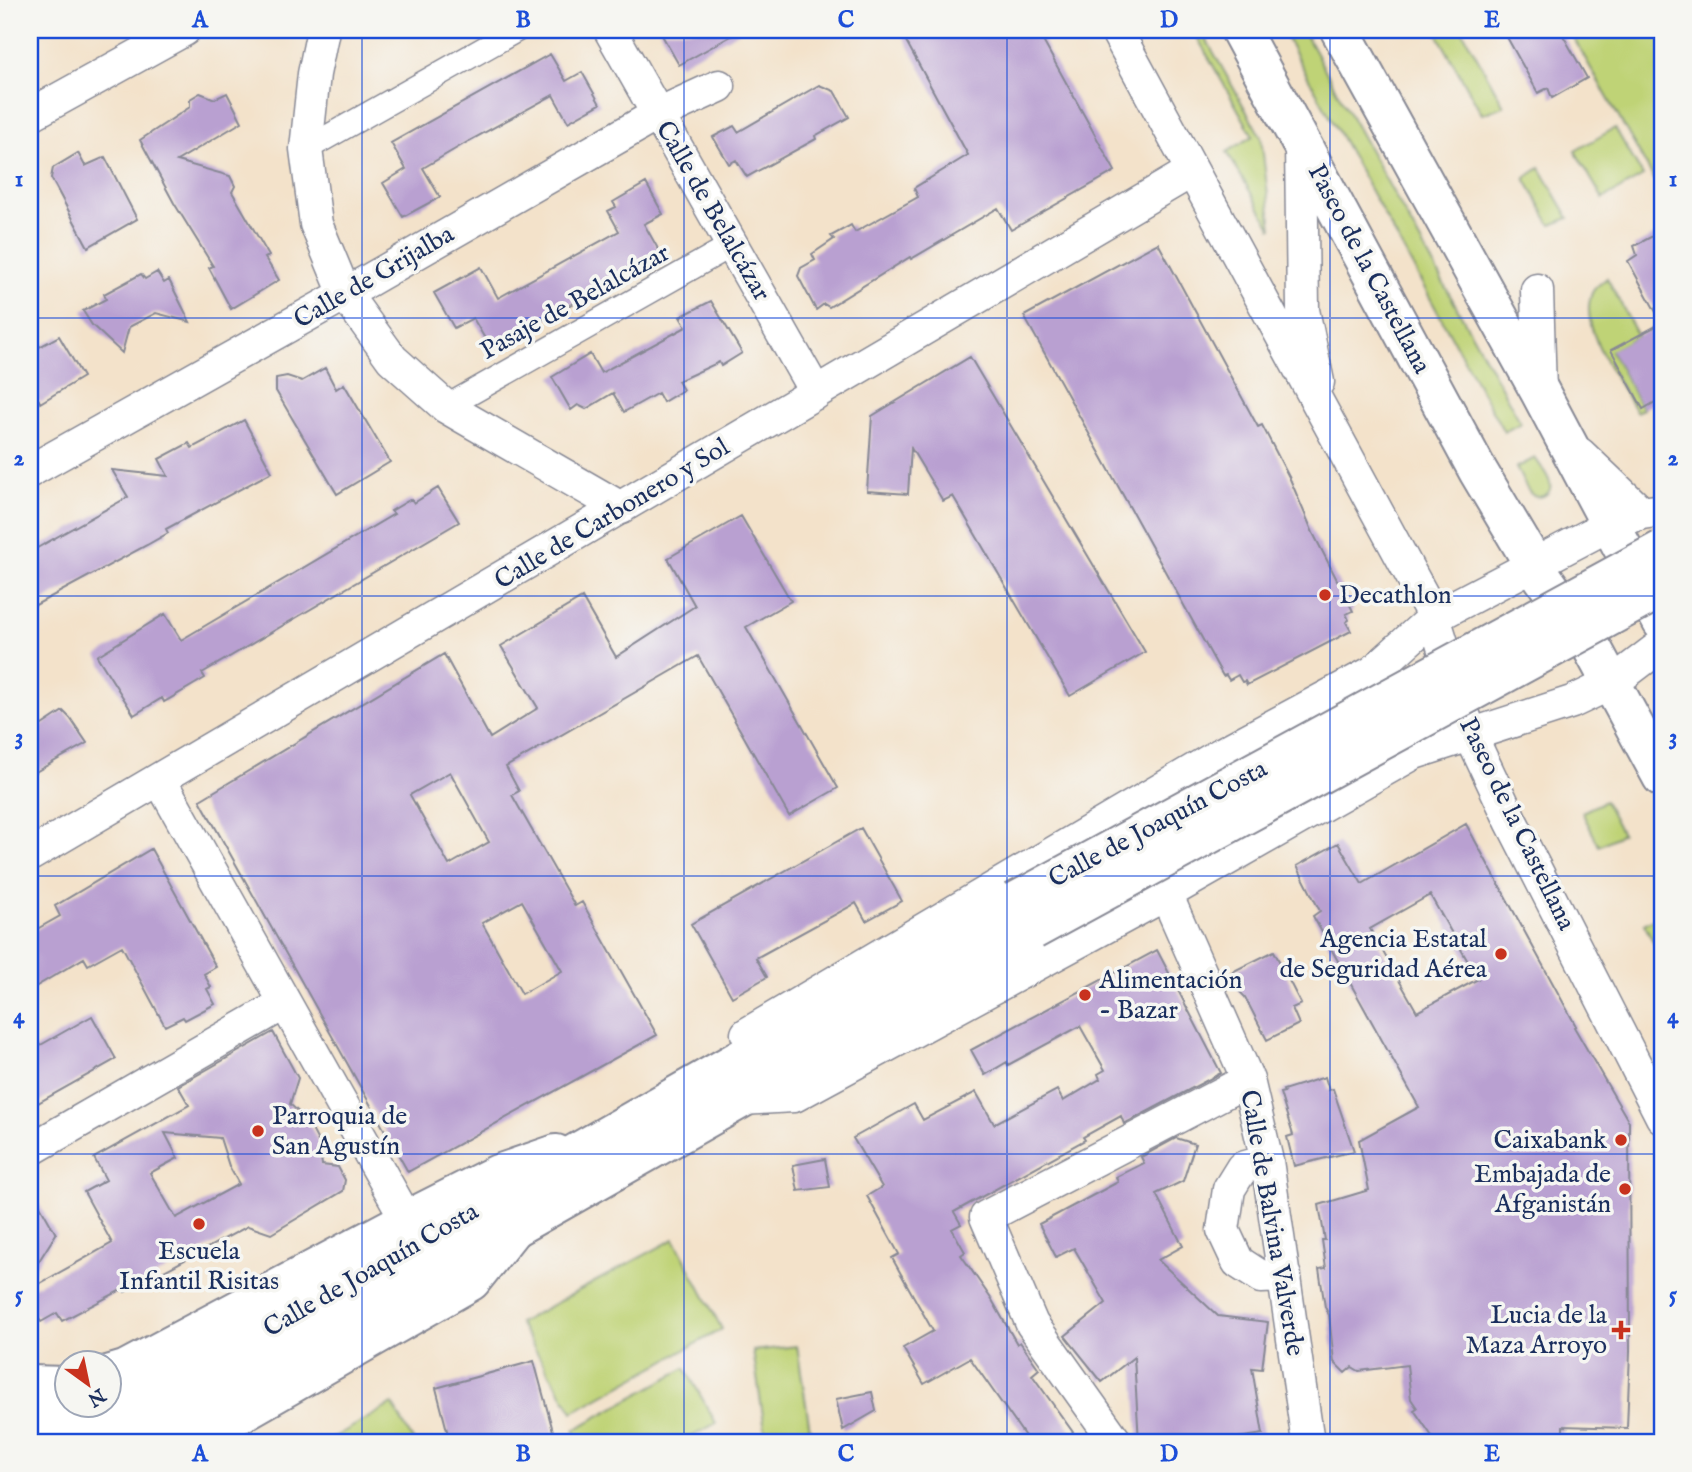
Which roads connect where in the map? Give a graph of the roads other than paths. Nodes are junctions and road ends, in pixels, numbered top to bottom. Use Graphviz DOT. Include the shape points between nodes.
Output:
graph roads {
  1 [pos="184,30"];
  2 [pos="323,30"];
  3 [pos="517,30"];
  4 [pos="610,30"];
  5 [pos="1116,30"];
  6 [pos="1240,30"];
  7 [pos="1340,30"];
  8 [pos="719,86"];
  9 [pos="658,114"];
  10 [pos="30,115"];
  11 [pos="1301,143"];
  12 [pos="306,149"];
  13 [pos="1192,171"];
  14 [pos="732,245"];
  15 [pos="1537,290"];
  16 [pos="345,294"];
  17 [pos="1540,392"];
  18 [pos="816,393"];
  19 [pos="446,407"];
  20 [pos="1325,415"];
  21 [pos="30,471"];
  22 [pos="621,508"];
  23 [pos="1638,516"];
  24 [pos="1662,550"];
  25 [pos="1534,565"];
  26 [pos="1646,596"];
  27 [pos="1434,617"];
  28 [pos="1590,644"];
  29 [pos="1662,645"];
  30 [pos="1612,683"];
  31 [pos="1336,692"];
  32 [pos="1572,702"];
  33 [pos="1470,734"];
  34 [pos="1380,773"];
  35 [pos="1662,777"];
  36 [pos="160,780"];
  37 [pos="30,855"];
  38 [pos="1166,894"];
  39 [pos="1024,916"];
  40 [pos="285,1003"];
  41 [pos="1248,1080"];
  42 [pos="700,1083"];
  43 [pos="739,1100"];
  44 [pos="1662,1117"];
  45 [pos="591,1143"];
  46 [pos="30,1150"];
  47 [pos="1267,1160"];
  48 [pos="407,1220"];
  49 [pos="514,1227"];
  50 [pos="1285,1276"];
  51 [pos="122,1371"];
  52 [pos="30,1385"];
  53 [pos="52,1386"];
  54 [pos="30,1418"];
  55 [pos="106,1442"];
  56 [pos="190,1442"];
  57 [pos="1116,1442"];
  58 [pos="1308,1442"];
  1 -- 10 [label="street"];
  2 -- 12 [label="street"];
  3 -- 12 [label="street"];
  4 -- 9 [label="street, Calle de Belalcázar"];
  5 -- 13 [label="street, Paseo de la Castellana"];
  6 -- 11 [label="main road, Paseo de la Castellana"];
  7 -- 17 [label="main road"];
  8 -- 9 [label="street, Calle de Grijalba"];
  9 -- 14 [label="street, Calle de Belalcázar"];
  9 -- 16 [label="street, Calle de Grijalba"];
  11 -- 20 [label="street, Paseo de la Castellana" via="1303,310"];
  11 -- 25 [label="main road, Paseo de la Castellana" via="1478,471"];
  12 -- 16 [label="street" via="316,224"];
  13 -- 18 [label="street, Calle de Carbonero y Sol"];
  13 -- 20 [label="street, Paseo de la Castellana"];
  14 -- 18 [label="street, Calle de Belalcázar"];
  14 -- 19 [label="street, Pasaje de Belalcázar"];
  15 -- 17 [label="street"];
  16 -- 19 [label="street" via="392,359"];
  16 -- 21 [label="street, Calle de Grijalba"];
  17 -- 23 [label="main road" via="1565,441"];
  18 -- 22 [label="street, Calle de Carbonero y Sol"];
  19 -- 22 [label="street"];
  20 -- 27 [label="street, Paseo de la Castellana"];
  22 -- 36 [label="street, Calle de Carbonero y Sol"];
  23 -- 25 [label="street, Calle de Joaquín Costa"];
  23 -- 26 [label="main road"];
  24 -- 26 [label="main road, Calle de Joaquín Costa, bridge"];
  25 -- 27 [label="street, Calle de Joaquín Costa"];
  25 -- 28 [label="main road, Paseo de la Castellana"];
  26 -- 39 [label="main road, Calle de Joaquín Costa, bridge"];
  27 -- 31 [label="street, Calle de Joaquín Costa" via="1373,672"];
  27 -- 33 [label="street, Paseo de la Castellana"];
  28 -- 30 [label="main road, Paseo de la Castellana"];
  28 -- 32 [label="street"];
  29 -- 30 [label="street, Calle de Joaquín Costa"];
  30 -- 32 [label="street, Calle de Joaquín Costa"];
  30 -- 35 [label="main road, Paseo de la Castellana"];
  31 -- 34 [label="street"];
  31 -- 42 [label="street, Calle de Joaquín Costa" via="1221,754 749,1032 725,1049"];
  32 -- 33 [label="street, Calle de Joaquín Costa"];
  33 -- 34 [label="street, Calle de Joaquín Costa" via="1414,753"];
  33 -- 44 [label="street, Paseo de la Castellana"];
  34 -- 38 [label="street, Calle de Joaquín Costa"];
  36 -- 37 [label="street, Calle de Carbonero y Sol"];
  36 -- 40 [label="street"];
  38 -- 41 [label="street, Calle de Balvina Valverde"];
  38 -- 43 [label="street, Calle de Joaquín Costa" via="794,1096"];
  39 -- 42 [label="main road, Calle de Joaquín Costa"];
  39 -- 43 [label="main road, Calle de Joaquín Costa"];
  40 -- 46 [label="street"];
  40 -- 48 [label="street"];
  41 -- 47 [label="street, Calle de Balvina Valverde"];
  41 -- 57 [label="street" via="986,1217 1032,1324"];
  42 -- 45 [label="main road, Calle de Joaquín Costa"];
  43 -- 49 [label="main road, Calle de Joaquín Costa"];
  45 -- 48 [label="main road" via="498,1174"];
  45 -- 54 [label="main road, Calle de Joaquín Costa" via="148,1398 81,1417"];
  47 -- 50 [label="street, Calle de Balvina Valverde"];
  47 -- 50 [label="street" via="1242,1168 1228,1189 1223,1230 1238,1262 1261,1277"];
  48 -- 51 [label="main road"];
  49 -- 55 [label="main road, Calle de Joaquín Costa" via="189,1411 131,1437"];
  49 -- 56 [label="main road" via="471,1281"];
  50 -- 58 [label="street, Calle de Balvina Valverde"];
  52 -- 53 [label="main road"];
}
